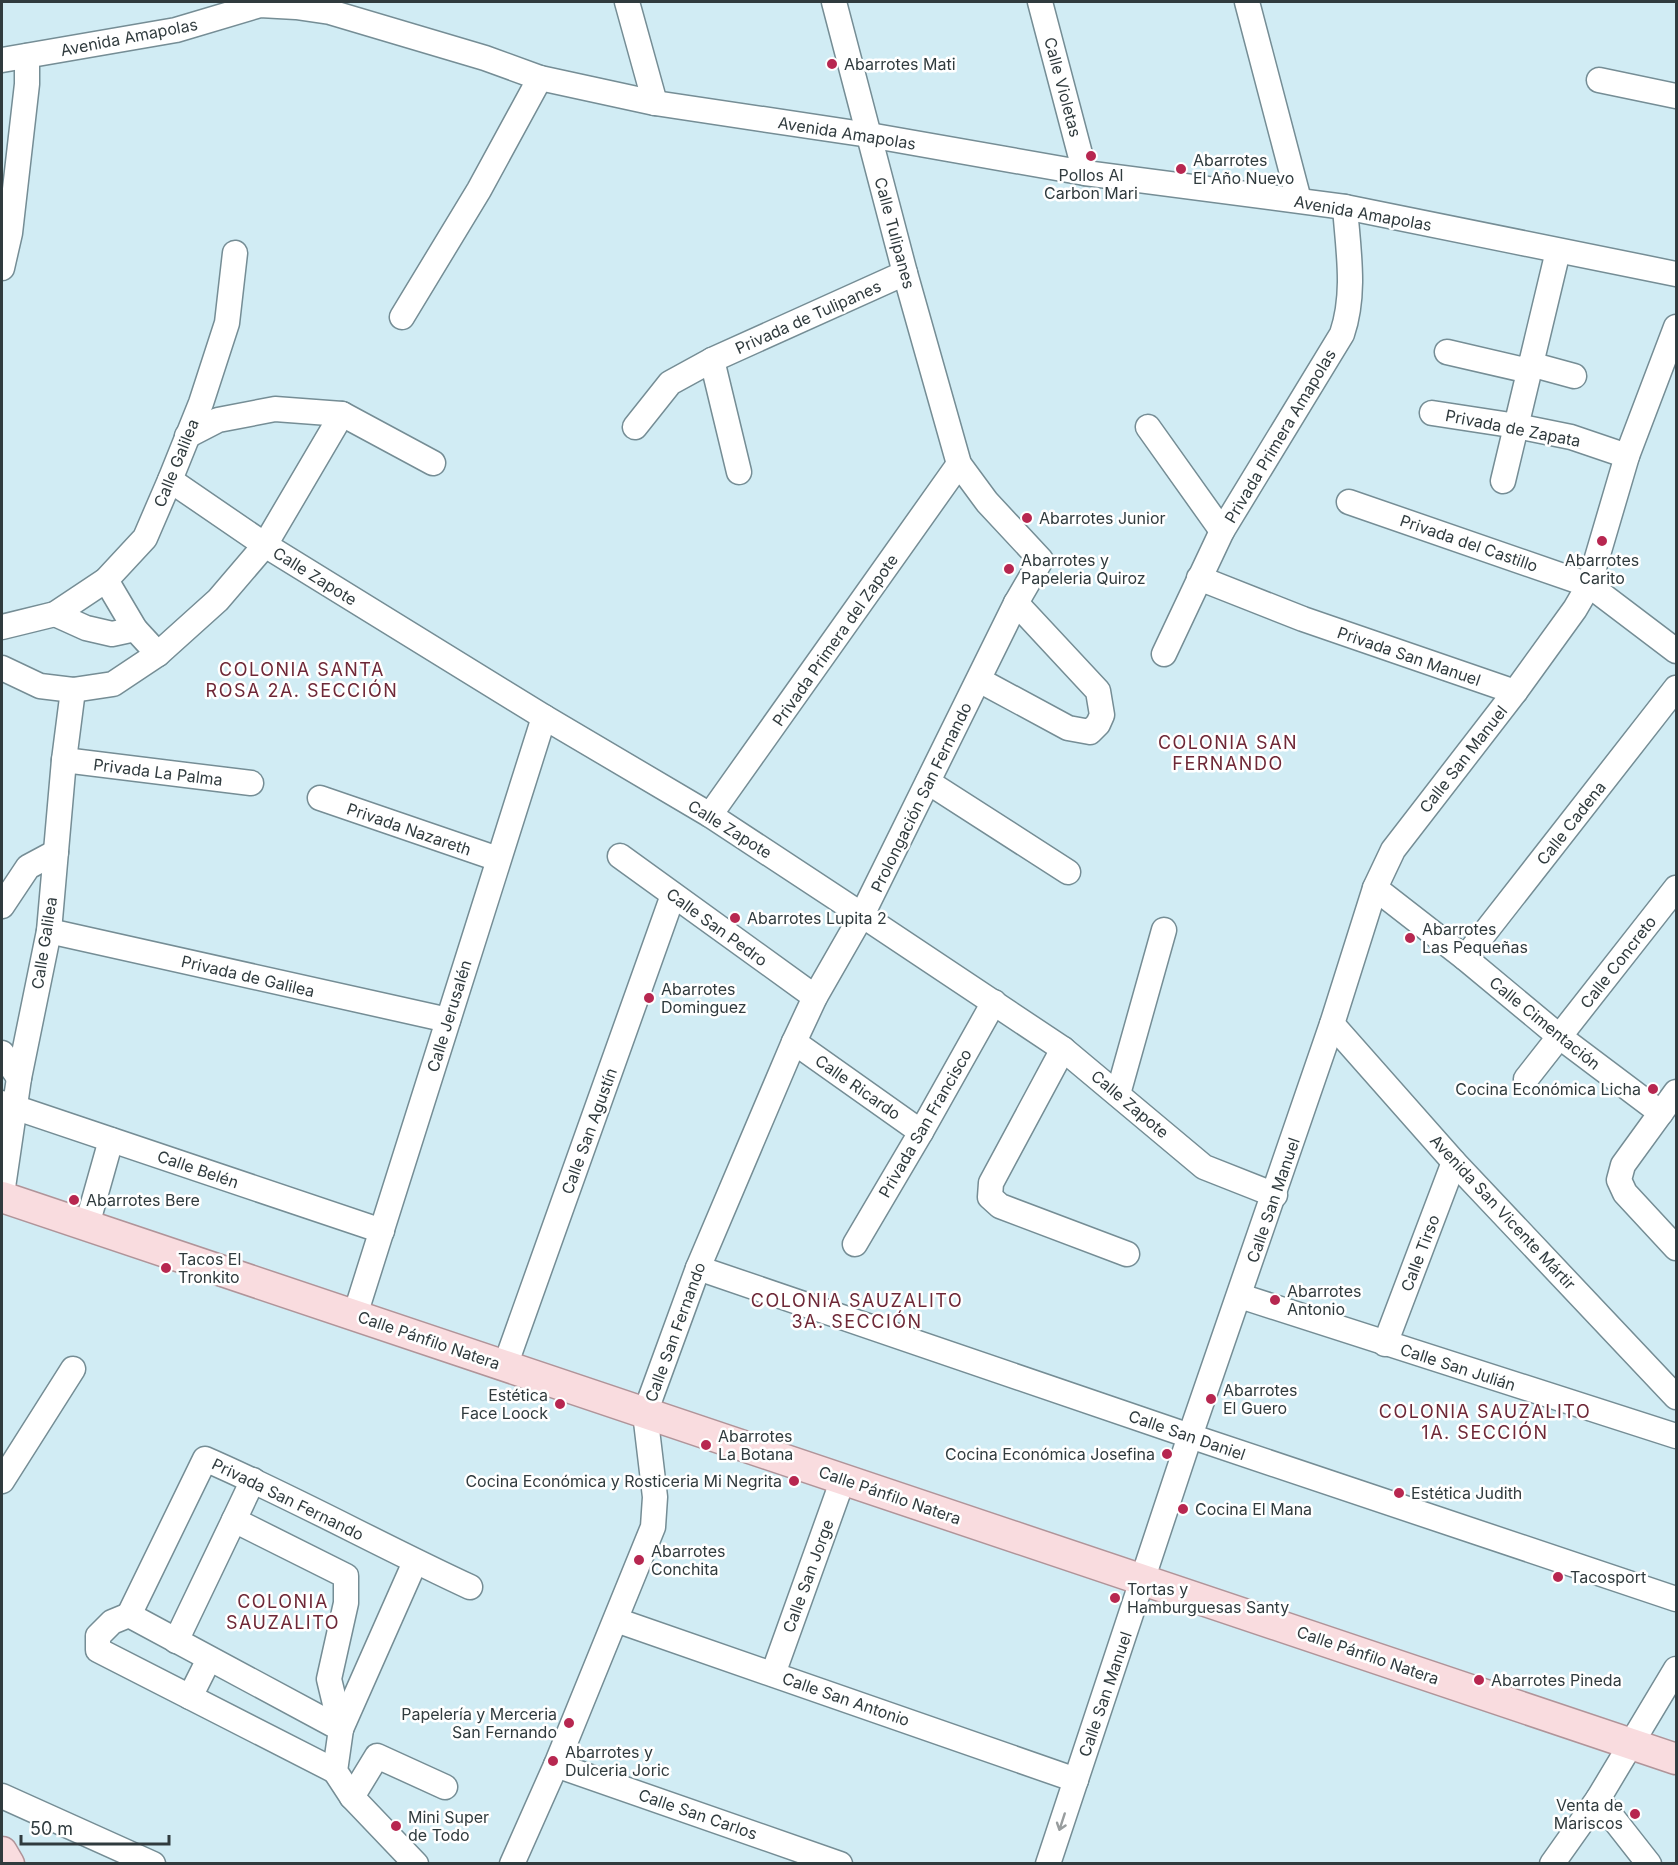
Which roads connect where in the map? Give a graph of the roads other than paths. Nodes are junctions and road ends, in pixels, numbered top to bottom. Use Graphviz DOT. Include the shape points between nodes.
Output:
graph roads {
  1 [pos="627,2"];
  2 [pos="834,2"];
  3 [pos="1040,2"];
  4 [pos="1248,2"];
  5 [pos="27,56"];
  6 [pos="2,60"];
  7 [pos="540,78"];
  8 [pos="1599,80"];
  9 [pos="1677,96"];
  10 [pos="655,103"];
  11 [pos="869,135"];
  12 [pos="1085,173"];
  13 [pos="1299,200"];
  14 [pos="1345,207"];
  15 [pos="1558,251"];
  16 [pos="235,253"];
  17 [pos="2,266"];
  18 [pos="905,273"];
  19 [pos="1677,274"];
  20 [pos="402,317"];
  21 [pos="1677,327"];
  22 [pos="1447,352"];
  23 [pos="712,360"];
  24 [pos="1530,368"];
  25 [pos="1574,376"];
  26 [pos="1432,413"];
  27 [pos="342,414"];
  28 [pos="1516,426"];
  29 [pos="635,427"];
  30 [pos="1148,427"];
  31 [pos="187,436"];
  32 [pos="1627,456"];
  33 [pos="433,463"];
  34 [pos="959,464"];
  35 [pos="739,472"];
  36 [pos="170,480"];
  37 [pos="1503,482"];
  38 [pos="1349,502"];
  39 [pos="1222,531"];
  40 [pos="265,545"];
  41 [pos="1199,578"];
  42 [pos="106,580"];
  43 [pos="1589,585"];
  44 [pos="1016,603"];
  45 [pos="55,615"];
  46 [pos="2,627"];
  47 [pos="135,628"];
  48 [pos="1677,651"];
  49 [pos="158,654"];
  50 [pos="1164,654"];
  51 [pos="2,668"];
  52 [pos="979,680"];
  53 [pos="1677,688"];
  54 [pos="73,690"];
  55 [pos="1515,692"];
  56 [pos="544,717"];
  57 [pos="64,760"];
  58 [pos="928,782"];
  59 [pos="251,783"];
  60 [pos="320,798"];
  61 [pos="710,815"];
  62 [pos="56,852"];
  63 [pos="620,856"];
  64 [pos="498,859"];
  65 [pos="1068,872"];
  66 [pos="1375,888"];
  67 [pos="1677,888"];
  68 [pos="673,895"];
  69 [pos="2,906"];
  70 [pos="862,915"];
  71 [pos="1164,930"];
  72 [pos="49,931"];
  73 [pos="1465,958"];
  74 [pos="815,997"];
  75 [pos="994,1002"];
  76 [pos="448,1020"];
  77 [pos="1332,1024"];
  78 [pos="1560,1037"];
  79 [pos="794,1042"];
  80 [pos="1063,1049"];
  81 [pos="2,1053"];
  82 [pos="19,1078"];
  83 [pos="1526,1079"];
  84 [pos="1677,1092"];
  85 [pos="1118,1094"];
  86 [pos="8,1106"];
  87 [pos="1660,1113"];
  88 [pos="921,1132"];
  89 [pos="111,1140"];
  90 [pos="1454,1162"];
  91 [pos="2,1195"];
  92 [pos="1275,1195"];
  93 [pos="87,1225"];
  94 [pos="381,1231"];
  95 [pos="855,1244"];
  96 [pos="1677,1248"];
  97 [pos="1127,1254"];
  98 [pos="698,1268"];
  99 [pos="1240,1296"];
  100 [pos="355,1315"];
  101 [pos="1385,1344"];
  102 [pos="505,1366"];
  103 [pos="73,1369"];
  104 [pos="1677,1397"];
  105 [pos="645,1413"];
  106 [pos="1190,1436"];
  107 [pos="1677,1436"];
  108 [pos="843,1479"];
  109 [pos="253,1480"];
  110 [pos="2,1481"];
  111 [pos="234,1520"];
  112 [pos="415,1562"];
  113 [pos="1144,1580"];
  114 [pos="470,1587"];
  115 [pos="1677,1599"];
  116 [pos="129,1615"];
  117 [pos="616,1620"];
  118 [pos="176,1641"];
  119 [pos="209,1659"];
  120 [pos="1677,1669"];
  121 [pos="773,1674"];
  122 [pos="190,1697"];
  123 [pos="341,1729"];
  124 [pos="1630,1743"];
  125 [pos="1677,1759"];
  126 [pos="556,1765"];
  127 [pos="335,1771"];
  128 [pos="1076,1780"];
  129 [pos="445,1787"];
  130 [pos="2,1796"];
  131 [pos="352,1797"];
  132 [pos="1598,1799"];
  133 [pos="2,1852"];
  134 [pos="9,1863"];
  135 [pos="153,1863"];
  136 [pos="416,1863"];
  137 [pos="512,1863"];
  138 [pos="840,1863"];
  139 [pos="1048,1863"];
  140 [pos="1552,1863"];
  141 [pos="1649,1863"];
  1 -- 10 [label="street"];
  2 -- 11 [label="street, Calle Tulipanes"];
  3 -- 12 [label="street, Calle Violetas"];
  4 -- 13 [label="street"];
  5 -- 6 [label="street"];
  5 -- 7 [label="street, Avenida Amapolas" via="176,30 260,5 330,12"];
  5 -- 17 [label="street" via="10,233"];
  7 -- 10 [label="street, Avenida Amapolas"];
  7 -- 20 [label="street" via="479,190"];
  8 -- 9 [label="street"];
  10 -- 11 [label="street, Avenida Amapolas"];
  11 -- 12 [label="street, Avenida Amapolas"];
  11 -- 18 [label="street, Calle Tulipanes"];
  12 -- 13 [label="street, Avenida Amapolas"];
  13 -- 14 [label="street, Avenida Amapolas"];
  14 -- 15 [label="street, Avenida Amapolas"];
  14 -- 39 [label="street, Privada Primera Amapolas" via="1351,297 1342,334"];
  15 -- 19 [label="street, Avenida Amapolas"];
  15 -- 24 [label="street"];
  16 -- 31 [label="street, Calle Galilea" via="227,323"];
  18 -- 23 [label="street, Privada de Tulipanes"];
  18 -- 34 [label="street, Calle Tulipanes"];
  21 -- 32 [label="street, Calle San Manuel"];
  22 -- 24 [label="street"];
  23 -- 29 [label="street, Privada de Tulipanes" via="670,383"];
  23 -- 35 [label="street"];
  24 -- 25 [label="street"];
  24 -- 28 [label="street"];
  26 -- 28 [label="street, Privada de Zapata"];
  27 -- 31 [label="street" via="275,410 218,420"];
  27 -- 33 [label="street"];
  27 -- 40 [label="street"];
  28 -- 32 [label="street, Privada de Zapata" via="1571,437"];
  28 -- 37 [label="street"];
  30 -- 39 [label="street"];
  31 -- 36 [label="street, Calle Galilea"];
  32 -- 43 [label="street, Calle San Manuel"];
  34 -- 44 [label="street, Prolongación San Fernando" via="987,502 1041,560"];
  34 -- 61 [label="street, Privada Primera del Zapote"];
  36 -- 40 [label="street, Calle Zapote"];
  36 -- 42 [label="street, Calle Galilea" via="145,538"];
  38 -- 43 [label="street, Privada del Castillo"];
  39 -- 41 [label="street, Privada Primera Amapolas"];
  40 -- 49 [label="street" via="218,600"];
  40 -- 56 [label="street, Calle Zapote"];
  41 -- 50 [label="street, Privada Primera Amapolas"];
  41 -- 55 [label="street, Privada San Manuel" via="1303,619"];
  42 -- 45 [label="street, Calle Galilea"];
  42 -- 47 [label="street"];
  43 -- 48 [label="street, Privada del Castillo"];
  43 -- 55 [label="street, Calle San Manuel"];
  44 -- 52 [label="street, Prolongación San Fernando"];
  44 -- 52 [label="street" via="1098,691 1102,715 1098,724 1090,732 1068,728"];
  45 -- 46 [label="street, Calle Galilea"];
  45 -- 47 [label="street" via="112,634"];
  47 -- 49 [label="street"];
  49 -- 54 [label="street" via="113,684"];
  51 -- 54 [label="street" via="40,686"];
  52 -- 58 [label="street, Prolongación San Fernando"];
  53 -- 73 [label="street, Calle Cadena"];
  54 -- 57 [label="street, Calle Galilea"];
  55 -- 66 [label="street, Calle San Manuel" via="1393,850"];
  56 -- 61 [label="street, Calle Zapote"];
  56 -- 64 [label="street, Calle Jerusalén"];
  57 -- 59 [label="street, Privada La Palma"];
  57 -- 62 [label="street, Calle Galilea"];
  58 -- 65 [label="street"];
  58 -- 70 [label="street, Prolongación San Fernando"];
  60 -- 64 [label="street, Privada Nazareth"];
  61 -- 70 [label="street, Calle Zapote"];
  62 -- 69 [label="street" via="28,867"];
  62 -- 72 [label="street, Calle Galilea"];
  63 -- 68 [label="street, Calle San Pedro"];
  64 -- 76 [label="street, Calle Jerusalén"];
  66 -- 73 [label="street, Calle Cimentación"];
  66 -- 77 [label="street, Calle San Manuel"];
  67 -- 78 [label="street, Calle Concreto"];
  68 -- 74 [label="street, Calle San Pedro"];
  68 -- 102 [label="street, Calle San Agustín"];
  70 -- 74 [label="street, Calle San Fernando"];
  70 -- 75 [label="street, Calle Zapote"];
  71 -- 85 [label="street"];
  72 -- 76 [label="street, Privada de Galilea"];
  72 -- 82 [label="street, Calle Galilea"];
  73 -- 78 [label="street, Calle Cimentación"];
  74 -- 79 [label="street, Calle San Fernando"];
  75 -- 80 [label="street, Calle Zapote"];
  75 -- 88 [label="street, Privada San Francisco"];
  76 -- 94 [label="street, Calle Jerusalén"];
  77 -- 90 [label="street, Avenida San Vicente Mártir"];
  77 -- 92 [label="street, Calle San Manuel"];
  78 -- 83 [label="street, Calle Concreto"];
  78 -- 87 [label="street, Calle Cimentación"];
  79 -- 88 [label="street, Calle Ricardo"];
  79 -- 98 [label="street, Calle San Fernando"];
  80 -- 85 [label="street, Calle Zapote"];
  80 -- 97 [label="street" via="991,1183 990,1197 1000,1206"];
  81 -- 82 [label="street"];
  82 -- 86 [label="street, Calle Galilea"];
  84 -- 87 [label="street"];
  85 -- 92 [label="street, Calle Zapote" via="1204,1167"];
  86 -- 89 [label="street, Calle Belén"];
  86 -- 91 [label="street, Calle Galilea"];
  87 -- 96 [label="street" via="1623,1165 1619,1180 1625,1193"];
  88 -- 95 [label="street, Privada San Francisco"];
  89 -- 93 [label="street"];
  89 -- 94 [label="street, Calle Belén"];
  90 -- 101 [label="street, Calle Tirso"];
  90 -- 104 [label="street, Avenida San Vicente Mártir"];
  91 -- 93 [label="main road, Calle Pánfilo Natera"];
  92 -- 99 [label="street, Calle San Manuel"];
  93 -- 100 [label="main road, Calle Pánfilo Natera"];
  94 -- 100 [label="street, Calle Jerusalén"];
  98 -- 105 [label="street, Calle San Fernando"];
  98 -- 106 [label="street, Calle San Daniel"];
  99 -- 101 [label="street, Calle San Julián"];
  99 -- 106 [label="street, Calle San Manuel"];
  100 -- 102 [label="main road, Calle Pánfilo Natera"];
  101 -- 107 [label="street, Calle San Julián"];
  102 -- 105 [label="main road, Calle Pánfilo Natera"];
  103 -- 110 [label="street"];
  105 -- 108 [label="main road, Calle Pánfilo Natera"];
  105 -- 117 [label="street, Calle San Fernando" via="655,1497 653,1527"];
  106 -- 113 [label="street, Calle San Manuel"];
  106 -- 115 [label="street, Calle San Daniel"];
  108 -- 113 [label="main road, Calle Pánfilo Natera"];
  108 -- 121 [label="street, Calle San Jorge"];
  109 -- 111 [label="street"];
  109 -- 112 [label="street, Privada San Fernando"];
  109 -- 116 [label="street, Privada San Fernando" via="205,1459"];
  111 -- 118 [label="street"];
  111 -- 123 [label="street" via="346,1576 346,1603 328,1679"];
  112 -- 114 [label="street, Privada San Fernando"];
  112 -- 123 [label="street"];
  113 -- 124 [label="main road, Calle Pánfilo Natera"];
  113 -- 128 [label="street, Calle San Manuel"];
  116 -- 118 [label="street"];
  116 -- 122 [label="street" via="112,1622 98,1636 98,1650"];
  117 -- 121 [label="street, Calle San Antonio"];
  117 -- 126 [label="street, Calle San Fernando"];
  118 -- 119 [label="street"];
  119 -- 122 [label="street"];
  119 -- 123 [label="street"];
  120 -- 124 [label="street"];
  121 -- 128 [label="street, Calle San Antonio"];
  122 -- 127 [label="street"];
  123 -- 127 [label="street"];
  124 -- 125 [label="main road, Calle Pánfilo Natera"];
  124 -- 132 [label="street"];
  126 -- 137 [label="street, Calle San Fernando"];
  126 -- 138 [label="street, Calle San Carlos"];
  127 -- 131 [label="street"];
  128 -- 139 [label="street, Calle San Manuel, one-way"];
  129 -- 131 [label="street" via="377,1756"];
  130 -- 135 [label="street"];
  131 -- 136 [label="street"];
  132 -- 140 [label="street"];
  132 -- 141 [label="street"];
  133 -- 134 [label="main road"];
}
